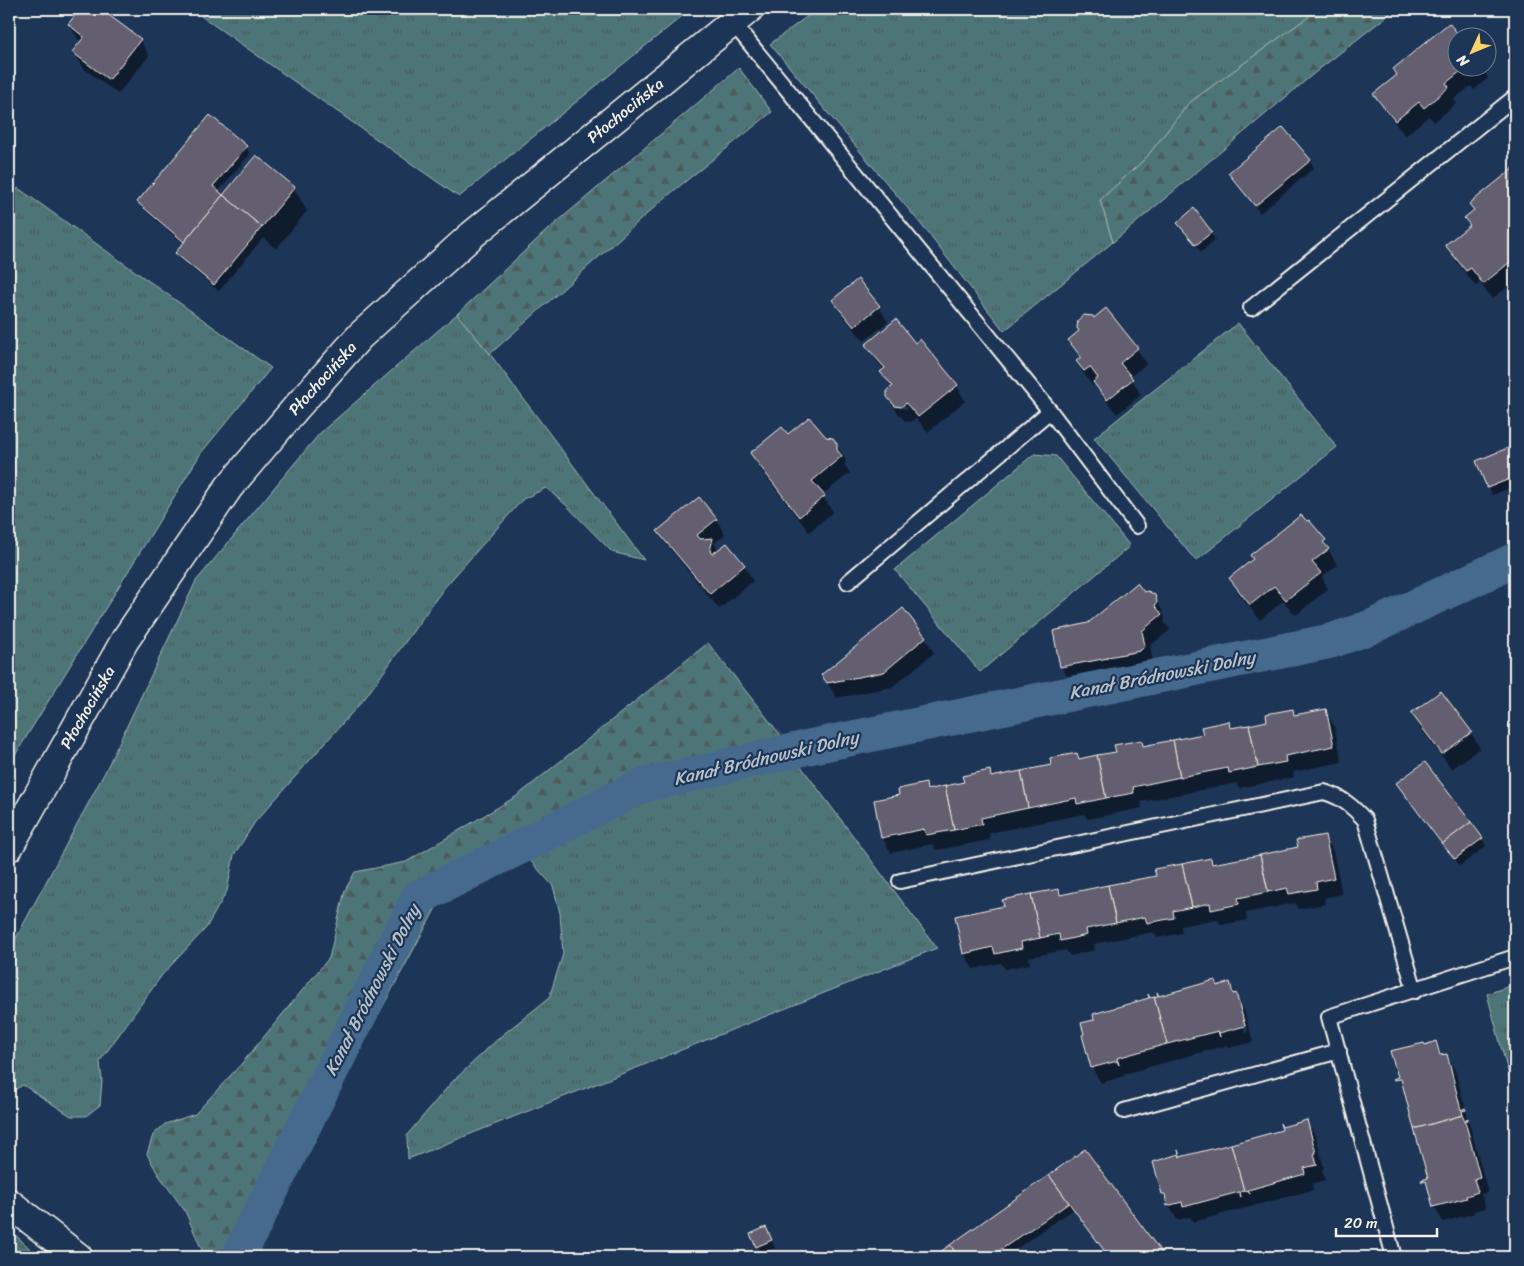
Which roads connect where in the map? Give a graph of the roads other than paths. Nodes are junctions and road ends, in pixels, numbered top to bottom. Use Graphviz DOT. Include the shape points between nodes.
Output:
graph roads {
  1 [pos="741,16"];
  2 [pos="1515,97"];
  3 [pos="1252,308"];
  4 [pos="1050,411"];
  5 [pos="1137,526"];
  6 [pos="848,582"];
  7 [pos="12,831"];
  8 [pos="900,881"];
  9 [pos="1515,957"];
  10 [pos="1415,990"];
  11 [pos="1339,1051"];
  12 [pos="1124,1112"];
  13 [pos="9,1203"];
  14 [pos="78,1257"];
  15 [pos="1394,1257"];
  1 -- 4 [label="lane"];
  1 -- 7 [label="main road, Płochocińska" via="472,235 360,336 229,487 125,640"];
  2 -- 3 [label="lane"];
  4 -- 5 [label="lane"];
  4 -- 6 [label="lane"];
  8 -- 10 [label="lane" via="1324,792 1352,805 1365,820"];
  9 -- 10 [label="lane"];
  10 -- 11 [label="lane" via="1329,1017"];
  11 -- 12 [label="lane"];
  11 -- 15 [label="lane"];
  13 -- 14 [label="main road"];
}
